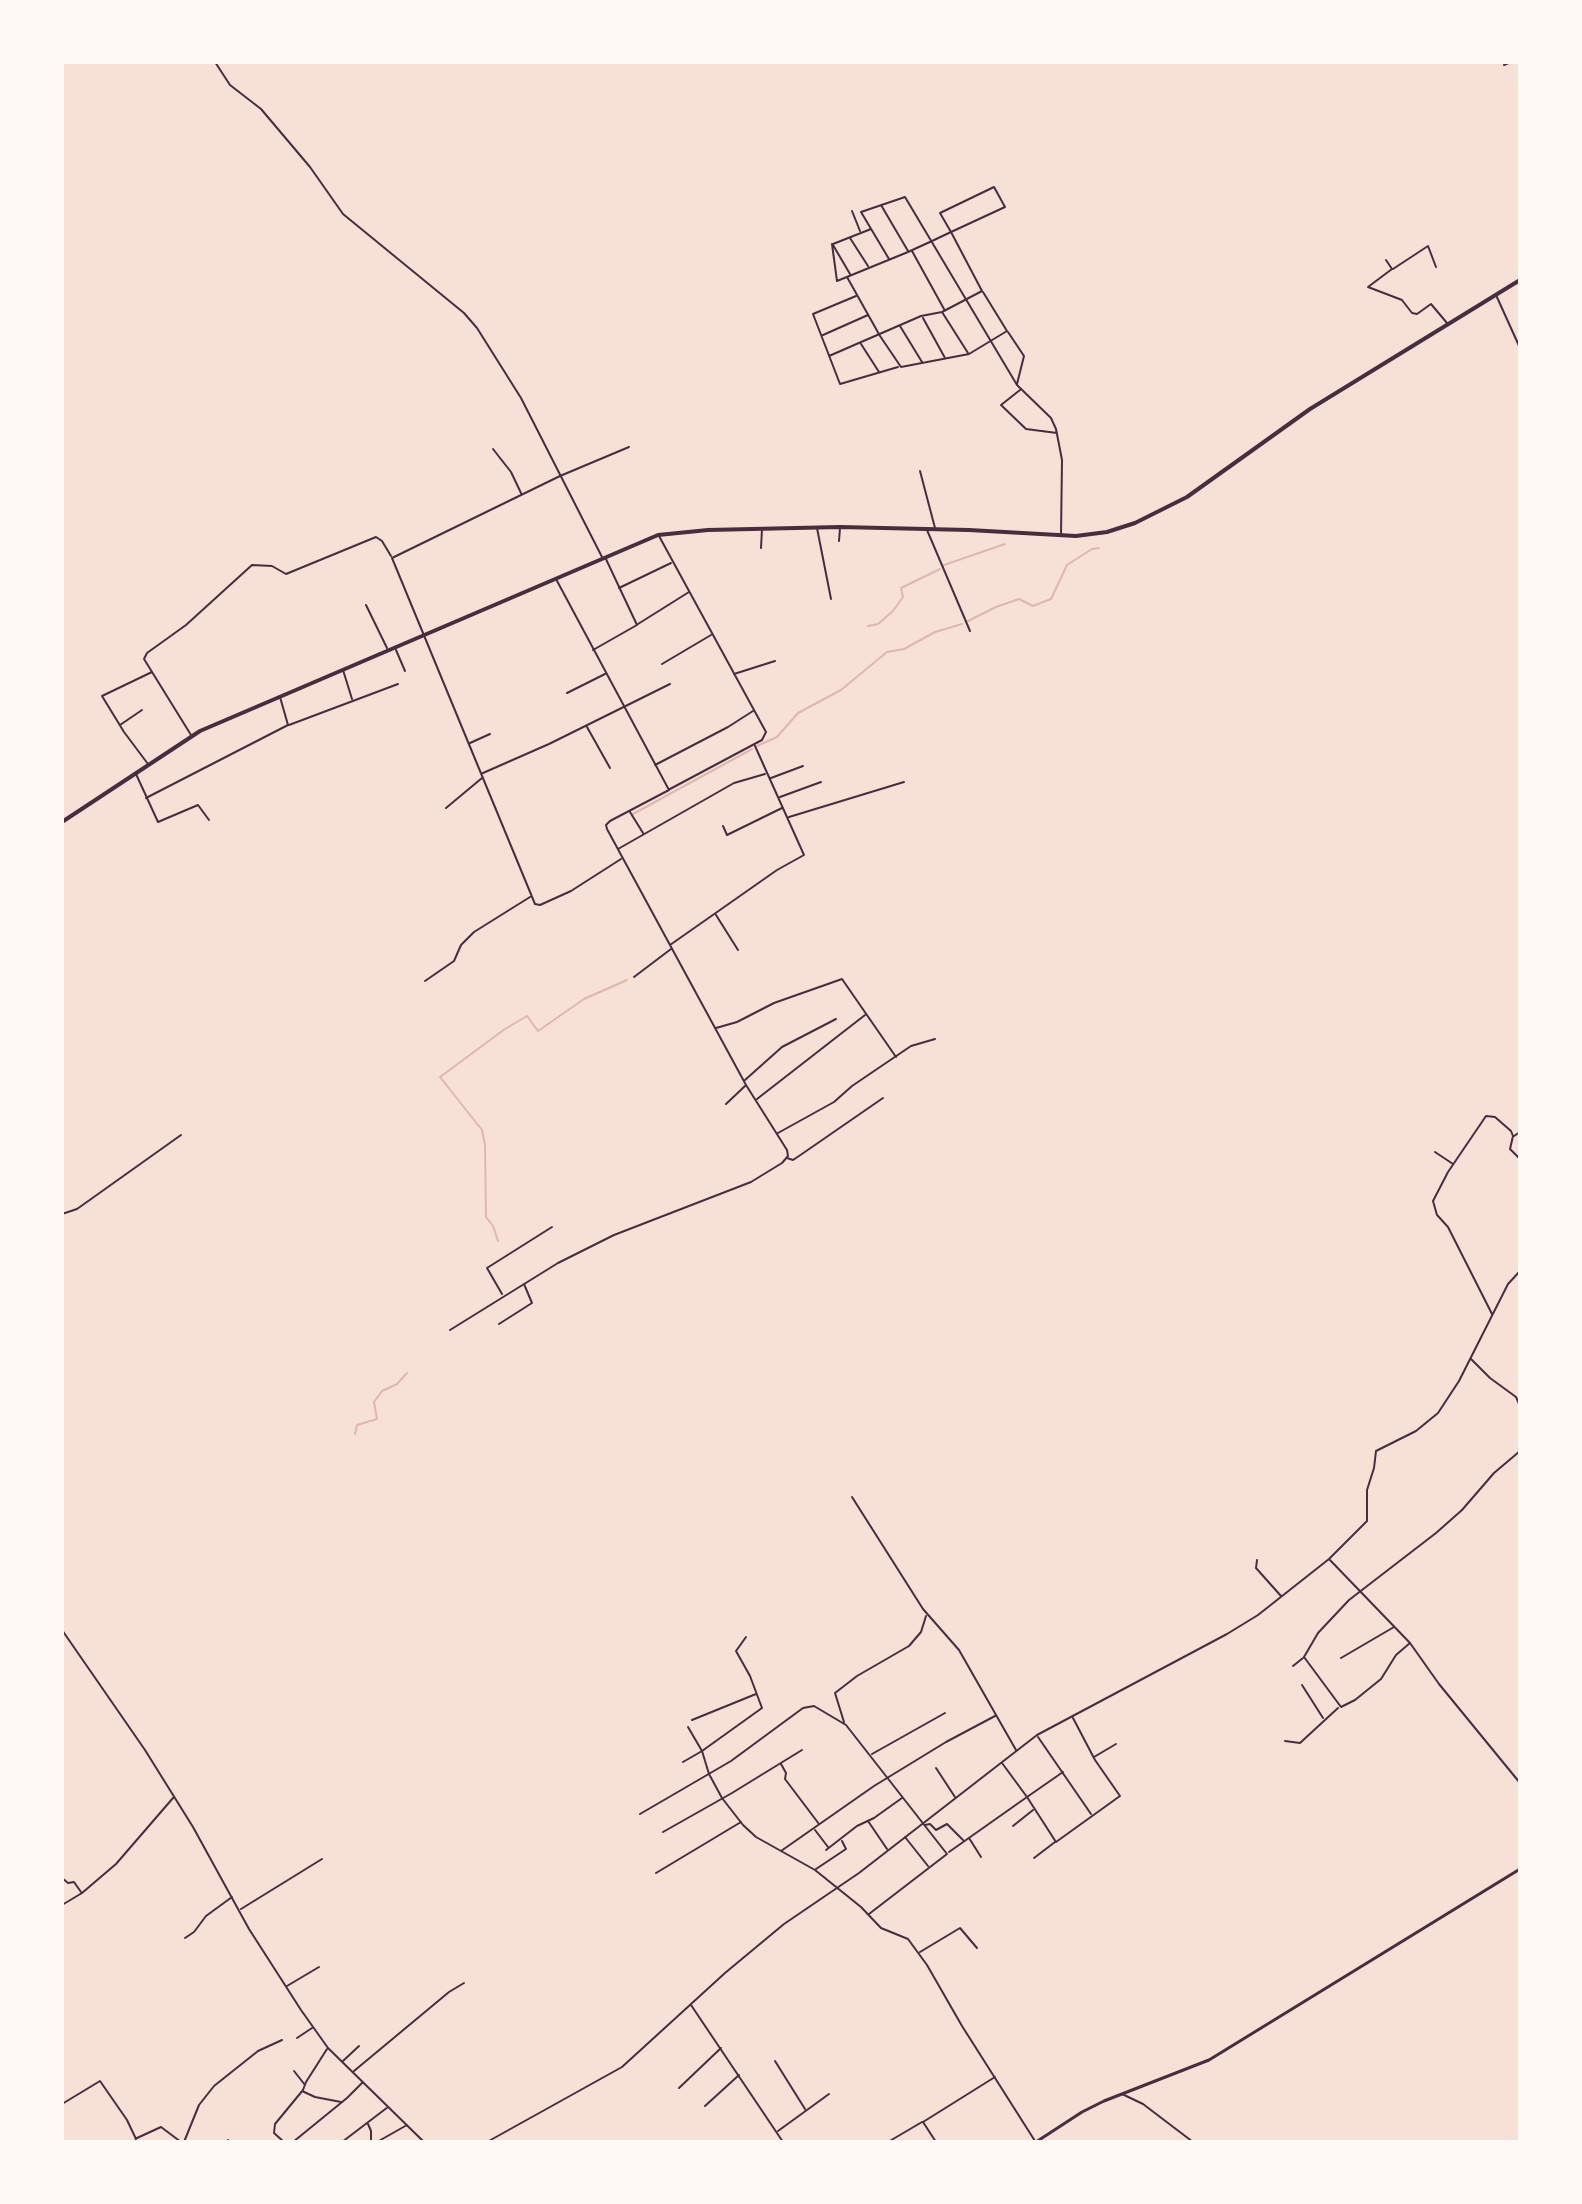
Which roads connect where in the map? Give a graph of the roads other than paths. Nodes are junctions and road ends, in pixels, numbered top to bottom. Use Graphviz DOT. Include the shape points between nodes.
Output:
graph roads {
  1 [pos="215,62"];
  2 [pos="1511,62"];
  3 [pos="1504,65"];
  4 [pos="881,205"];
  5 [pos="852,211"];
  6 [pos="871,229"];
  7 [pos="861,232"];
  8 [pos="951,232"];
  9 [pos="850,237"];
  10 [pos="932,241"];
  11 [pos="832,244"];
  12 [pos="910,251"];
  13 [pos="890,259"];
  14 [pos="1386,260"];
  15 [pos="1436,267"];
  16 [pos="870,268"];
  17 [pos="1392,269"];
  18 [pos="849,276"];
  19 [pos="1520,280"];
  20 [pos="982,291"];
  21 [pos="1496,294"];
  22 [pos="858,295"];
  23 [pos="965,299"];
  24 [pos="943,311"];
  25 [pos="868,315"];
  26 [pos="921,316"];
  27 [pos="1447,324"];
  28 [pos="900,326"];
  29 [pos="1007,331"];
  30 [pos="822,336"];
  31 [pos="880,336"];
  32 [pos="989,341"];
  33 [pos="861,344"];
  34 [pos="1520,348"];
  35 [pos="969,354"];
  36 [pos="829,356"];
  37 [pos="945,359"];
  38 [pos="922,363"];
  39 [pos="901,367"];
  40 [pos="880,373"];
  41 [pos="1017,385"];
  42 [pos="1020,390"];
  43 [pos="1057,433"];
  44 [pos="629,447"];
  45 [pos="493,449"];
  46 [pos="920,471"];
  47 [pos="560,476"];
  48 [pos="522,494"];
  49 [pos="816,527"];
  50 [pos="840,527"];
  51 [pos="762,528"];
  52 [pos="927,529"];
  53 [pos="935,529"];
  54 [pos="658,535"];
  55 [pos="1061,536"];
  56 [pos="839,541"];
  57 [pos="761,548"];
  58 [pos="603,556"];
  59 [pos="392,558"];
  60 [pos="673,562"];
  61 [pos="555,578"];
  62 [pos="618,588"];
  63 [pos="689,592"];
  64 [pos="831,599"];
  65 [pos="366,605"];
  66 [pos="637,625"];
  67 [pos="970,631"];
  68 [pos="425,634"];
  69 [pos="712,634"];
  70 [pos="396,646"];
  71 [pos="388,650"];
  72 [pos="592,650"];
  73 [pos="775,661"];
  74 [pos="662,664"];
  75 [pos="342,669"];
  76 [pos="405,671"];
  77 [pos="153,672"];
  78 [pos="606,674"];
  79 [pos="734,674"];
  80 [pos="398,684"];
  81 [pos="670,684"];
  82 [pos="567,693"];
  83 [pos="280,696"];
  84 [pos="352,700"];
  85 [pos="624,708"];
  86 [pos="142,710"];
  87 [pos="754,710"];
  88 [pos="119,725"];
  89 [pos="288,725"];
  90 [pos="586,726"];
  91 [pos="490,734"];
  92 [pos="191,736"];
  93 [pos="469,743"];
  94 [pos="754,745"];
  95 [pos="149,764"];
  96 [pos="655,765"];
  97 [pos="803,766"];
  98 [pos="610,768"];
  99 [pos="135,773"];
  100 [pos="767,773"];
  101 [pos="483,775"];
  102 [pos="770,779"];
  103 [pos="821,782"];
  104 [pos="904,782"];
  105 [pos="669,790"];
  106 [pos="779,797"];
  107 [pos="146,798"];
  108 [pos="446,808"];
  109 [pos="783,808"];
  110 [pos="630,812"];
  111 [pos="787,818"];
  112 [pos="209,820"];
  113 [pos="62,822"];
  114 [pos="723,826"];
  115 [pos="643,833"];
  116 [pos="617,849"];
  117 [pos="622,858"];
  118 [pos="531,897"];
  119 [pos="715,914"];
  120 [pos="671,947"];
  121 [pos="738,950"];
  122 [pos="634,977"];
  123 [pos="425,981"];
  124 [pos="866,1014"];
  125 [pos="836,1019"];
  126 [pos="715,1028"];
  127 [pos="935,1039"];
  128 [pos="896,1057"];
  129 [pos="745,1083"];
  130 [pos="883,1098"];
  131 [pos="756,1100"];
  132 [pos="726,1104"];
  133 [pos="1520,1132"];
  134 [pos="777,1134"];
  135 [pos="181,1135"];
  136 [pos="1513,1136"];
  137 [pos="1435,1152"];
  138 [pos="786,1158"];
  139 [pos="1520,1159"];
  140 [pos="1454,1165"];
  141 [pos="62,1214"];
  142 [pos="552,1227"];
  143 [pos="1520,1271"];
  144 [pos="524,1283"];
  145 [pos="503,1295"];
  146 [pos="1492,1314"];
  147 [pos="499,1324"];
  148 [pos="450,1330"];
  149 [pos="1471,1358"];
  150 [pos="1520,1406"];
  151 [pos="1520,1451"];
  152 [pos="852,1497"];
  153 [pos="1329,1559"];
  154 [pos="1257,1560"];
  155 [pos="1362,1592"];
  156 [pos="1281,1597"];
  157 [pos="926,1614"];
  158 [pos="1395,1627"];
  159 [pos="62,1630"];
  160 [pos="746,1637"];
  161 [pos="1410,1643"];
  162 [pos="1304,1657"];
  163 [pos="1341,1658"];
  164 [pos="1293,1666"];
  165 [pos="1302,1685"];
  166 [pos="757,1694"];
  167 [pos="1340,1706"];
  168 [pos="945,1713"];
  169 [pos="995,1716"];
  170 [pos="1073,1716"];
  171 [pos="1324,1719"];
  172 [pos="692,1720"];
  173 [pos="844,1723"];
  174 [pos="688,1727"];
  175 [pos="1037,1735"];
  176 [pos="1285,1741"];
  177 [pos="1116,1744"];
  178 [pos="802,1750"];
  179 [pos="702,1751"];
  180 [pos="1016,1751"];
  181 [pos="871,1754"];
  182 [pos="1093,1758"];
  183 [pos="683,1762"];
  184 [pos="1001,1762"];
  185 [pos="780,1763"];
  186 [pos="936,1768"];
  187 [pos="1063,1772"];
  188 [pos="709,1774"];
  189 [pos="889,1777"];
  190 [pos="1520,1783"];
  191 [pos="174,1797"];
  192 [pos="903,1797"];
  193 [pos="955,1797"];
  194 [pos="1027,1797"];
  195 [pos="722,1798"];
  196 [pos="1034,1809"];
  197 [pos="640,1814"];
  198 [pos="1092,1815"];
  199 [pos="867,1820"];
  200 [pos="741,1822"];
  201 [pos="924,1824"];
  202 [pos="819,1825"];
  203 [pos="1013,1826"];
  204 [pos="814,1829"];
  205 [pos="663,1832"];
  206 [pos="905,1837"];
  207 [pos="969,1837"];
  208 [pos="840,1839"];
  209 [pos="964,1841"];
  210 [pos="1056,1842"];
  211 [pos="888,1850"];
  212 [pos="780,1852"];
  213 [pos="947,1854"];
  214 [pos="981,1857"];
  215 [pos="1034,1858"];
  216 [pos="322,1859"];
  217 [pos="928,1867"];
  218 [pos="1520,1869"];
  219 [pos="815,1870"];
  220 [pos="656,1873"];
  221 [pos="62,1878"];
  222 [pos="837,1888"];
  223 [pos="82,1893"];
  224 [pos="233,1896"];
  225 [pos="62,1905"];
  226 [pos="240,1910"];
  227 [pos="869,1914"];
  228 [pos="185,1938"];
  229 [pos="977,1948"];
  230 [pos="919,1953"];
  231 [pos="319,1967"];
  232 [pos="464,1983"];
  233 [pos="286,1987"];
  234 [pos="690,2004"];
  235 [pos="313,2027"];
  236 [pos="297,2038"];
  237 [pos="282,2040"];
  238 [pos="359,2046"];
  239 [pos="328,2048"];
  240 [pos="721,2048"];
  241 [pos="342,2061"];
  242 [pos="775,2061"];
  243 [pos="294,2071"];
  244 [pos="353,2072"];
  245 [pos="739,2075"];
  246 [pos="996,2077"];
  247 [pos="363,2081"];
  248 [pos="679,2088"];
  249 [pos="304,2089"];
  250 [pos="829,2094"];
  251 [pos="1121,2094"];
  252 [pos="344,2101"];
  253 [pos="62,2104"];
  254 [pos="389,2106"];
  255 [pos="705,2106"];
  256 [pos="806,2110"];
  257 [pos="923,2122"];
  258 [pos="407,2124"];
  259 [pos="366,2125"];
  260 [pos="777,2132"];
  261 [pos="136,2140"];
  262 [pos="183,2142"];
  263 [pos="284,2142"];
  264 [pos="293,2142"];
  265 [pos="342,2142"];
  266 [pos="371,2142"];
  267 [pos="377,2142"];
  268 [pos="424,2142"];
  269 [pos="487,2142"];
  270 [pos="783,2142"];
  271 [pos="888,2142"];
  272 [pos="936,2142"];
  273 [pos="1036,2142"];
  274 [pos="1193,2142"];
  1 -- 47 [label="street" via="230,85 261,109 310,167 343,214 464,313 501,362"];
  2 -- 3 [label="street"];
  4 -- 6 [label="street" via="861,212"];
  4 -- 10 [label="street" via="905,197"];
  4 -- 12 [label="street"];
  5 -- 7 [label="street"];
  6 -- 7 [label="street"];
  6 -- 13 [label="street"];
  7 -- 9 [label="street"];
  8 -- 8 [label="street" via="1005,207 994,187 940,213"];
  8 -- 10 [label="street"];
  8 -- 20 [label="street"];
  9 -- 11 [label="street"];
  9 -- 16 [label="street"];
  10 -- 12 [label="street"];
  10 -- 23 [label="street"];
  11 -- 18 [label="street"];
  11 -- 18 [label="street" via="837,281"];
  12 -- 13 [label="street"];
  12 -- 24 [label="street"];
  13 -- 16 [label="street"];
  14 -- 17 [label="street"];
  15 -- 17 [label="street" via="1428,246"];
  16 -- 18 [label="street"];
  17 -- 27 [label="street" via="1368,287 1402,300 1412,313 1431,304"];
  18 -- 22 [label="street"];
  19 -- 21 [label="main road"];
  20 -- 23 [label="street"];
  20 -- 29 [label="street"];
  21 -- 27 [label="main road"];
  21 -- 34 [label="street"];
  22 -- 25 [label="street"];
  22 -- 30 [label="street" via="813,314"];
  23 -- 24 [label="street"];
  23 -- 32 [label="street"];
  24 -- 26 [label="street"];
  24 -- 35 [label="street"];
  25 -- 30 [label="street"];
  25 -- 31 [label="street"];
  26 -- 28 [label="street"];
  26 -- 37 [label="street"];
  27 -- 55 [label="main road" via="1310,409 1164,510 1107,532"];
  28 -- 31 [label="street"];
  28 -- 38 [label="street"];
  29 -- 32 [label="street"];
  29 -- 41 [label="street" via="1024,356"];
  30 -- 36 [label="street"];
  31 -- 33 [label="street"];
  31 -- 39 [label="street"];
  32 -- 35 [label="street"];
  32 -- 41 [label="street"];
  33 -- 36 [label="street"];
  33 -- 40 [label="street"];
  35 -- 37 [label="street"];
  36 -- 40 [label="street" via="840,384"];
  37 -- 38 [label="street"];
  38 -- 39 [label="street"];
  39 -- 40 [label="street"];
  41 -- 42 [label="street"];
  42 -- 43 [label="street" via="1051,418"];
  42 -- 43 [label="street" via="1001,405 1026,429"];
  43 -- 55 [label="street"];
  44 -- 47 [label="street"];
  45 -- 48 [label="street"];
  46 -- 53 [label="street"];
  47 -- 48 [label="street"];
  47 -- 58 [label="street"];
  48 -- 59 [label="street"];
  49 -- 50 [label="main road"];
  49 -- 51 [label="main road"];
  49 -- 64 [label="street"];
  50 -- 52 [label="main road"];
  50 -- 56 [label="street"];
  51 -- 54 [label="main road"];
  51 -- 57 [label="street"];
  52 -- 53 [label="main road"];
  52 -- 67 [label="street"];
  53 -- 55 [label="main road"];
  54 -- 58 [label="main road"];
  54 -- 60 [label="street"];
  58 -- 61 [label="main road"];
  58 -- 62 [label="street"];
  59 -- 68 [label="street"];
  59 -- 77 [label="street" via="376,537 286,574 272,566 252,565 147,653 144,659"];
  60 -- 62 [label="street"];
  60 -- 63 [label="street"];
  61 -- 68 [label="main road"];
  61 -- 72 [label="street"];
  62 -- 66 [label="street"];
  63 -- 66 [label="street"];
  63 -- 69 [label="street"];
  65 -- 71 [label="street"];
  66 -- 72 [label="street"];
  68 -- 70 [label="main road"];
  68 -- 93 [label="street"];
  69 -- 74 [label="street"];
  69 -- 79 [label="street"];
  70 -- 71 [label="main road"];
  70 -- 76 [label="street"];
  71 -- 75 [label="main road"];
  72 -- 78 [label="street"];
  73 -- 79 [label="street"];
  75 -- 83 [label="main road"];
  75 -- 84 [label="street"];
  77 -- 88 [label="street" via="103,695"];
  77 -- 92 [label="street"];
  78 -- 82 [label="street"];
  78 -- 85 [label="street"];
  79 -- 87 [label="street"];
  80 -- 84 [label="street"];
  81 -- 85 [label="street"];
  83 -- 89 [label="street"];
  83 -- 92 [label="main road"];
  84 -- 89 [label="street"];
  85 -- 90 [label="street"];
  85 -- 96 [label="street"];
  86 -- 88 [label="street"];
  87 -- 94 [label="street" via="766,732"];
  87 -- 96 [label="street"];
  88 -- 95 [label="street"];
  89 -- 107 [label="street"];
  90 -- 98 [label="street"];
  90 -- 101 [label="street"];
  91 -- 93 [label="street"];
  92 -- 95 [label="main road"];
  93 -- 101 [label="street"];
  94 -- 100 [label="street"];
  94 -- 105 [label="street"];
  95 -- 99 [label="main road"];
  96 -- 105 [label="street"];
  97 -- 102 [label="street"];
  99 -- 107 [label="street"];
  99 -- 113 [label="main road"];
  100 -- 102 [label="street"];
  100 -- 115 [label="street" via="734,783"];
  101 -- 108 [label="street"];
  101 -- 118 [label="street"];
  102 -- 106 [label="street"];
  103 -- 106 [label="street"];
  104 -- 111 [label="street"];
  105 -- 110 [label="street"];
  106 -- 109 [label="street"];
  107 -- 112 [label="street" via="158,822 198,805"];
  109 -- 111 [label="street"];
  109 -- 114 [label="street" via="727,835"];
  110 -- 115 [label="street"];
  110 -- 116 [label="street" via="606,825"];
  111 -- 119 [label="street" via="804,855"];
  115 -- 116 [label="street"];
  116 -- 117 [label="street"];
  117 -- 118 [label="street" via="540,905"];
  117 -- 120 [label="street"];
  118 -- 123 [label="street" via="474,932 454,961"];
  119 -- 120 [label="street"];
  119 -- 121 [label="street"];
  120 -- 122 [label="street"];
  120 -- 126 [label="street"];
  124 -- 126 [label="street" via="840,979"];
  124 -- 128 [label="street"];
  124 -- 131 [label="street"];
  125 -- 129 [label="street" via="782,1047"];
  126 -- 129 [label="street"];
  127 -- 128 [label="street"];
  128 -- 134 [label="street" via="834,1102"];
  129 -- 131 [label="street"];
  129 -- 132 [label="street"];
  130 -- 138 [label="street" via="793,1160"];
  131 -- 134 [label="street"];
  133 -- 136 [label="street"];
  134 -- 138 [label="street"];
  135 -- 141 [label="street" via="77,1209"];
  136 -- 139 [label="street" via="1509,1147"];
  136 -- 140 [label="street" via="1495,1117 1486,1116"];
  137 -- 140 [label="street"];
  138 -- 144 [label="street" via="751,1182 614,1235"];
  140 -- 146 [label="street" via="1433,1205"];
  142 -- 145 [label="street" via="487,1268"];
  143 -- 146 [label="street"];
  144 -- 145 [label="street"];
  144 -- 147 [label="street" via="532,1303"];
  145 -- 148 [label="street"];
  146 -- 149 [label="street"];
  149 -- 150 [label="street"];
  149 -- 153 [label="street" via="1430,1421 1376,1451 1367,1490 1367,1523"];
  151 -- 155 [label="street" via="1462,1510"];
  152 -- 157 [label="street"];
  153 -- 155 [label="street"];
  153 -- 156 [label="street"];
  154 -- 156 [label="street" via="1256,1568"];
  155 -- 158 [label="street"];
  155 -- 162 [label="street" via="1318,1633"];
  156 -- 170 [label="street" via="1191,1655"];
  157 -- 169 [label="street" via="959,1650"];
  157 -- 173 [label="street" via="921,1632 909,1646 835,1693"];
  158 -- 161 [label="street"];
  158 -- 163 [label="street"];
  159 -- 191 [label="street"];
  160 -- 166 [label="street" via="736,1651"];
  161 -- 167 [label="street" via="1381,1679"];
  161 -- 190 [label="street"];
  162 -- 164 [label="street"];
  162 -- 167 [label="street"];
  165 -- 171 [label="street"];
  166 -- 172 [label="street"];
  166 -- 179 [label="street" via="761,1711"];
  167 -- 171 [label="street"];
  168 -- 181 [label="street"];
  169 -- 180 [label="street"];
  169 -- 189 [label="street"];
  170 -- 175 [label="street"];
  170 -- 182 [label="street"];
  171 -- 176 [label="street" via="1300,1743"];
  173 -- 181 [label="street"];
  173 -- 188 [label="street" via="806,1706"];
  174 -- 179 [label="street"];
  175 -- 180 [label="street"];
  175 -- 187 [label="street"];
  177 -- 182 [label="street"];
  178 -- 185 [label="street"];
  179 -- 183 [label="street"];
  179 -- 188 [label="street"];
  180 -- 184 [label="street"];
  181 -- 189 [label="street"];
  182 -- 198 [label="street" via="1120,1796"];
  184 -- 193 [label="street"];
  184 -- 194 [label="street"];
  185 -- 195 [label="street"];
  185 -- 202 [label="street" via="785,1779"];
  186 -- 193 [label="street"];
  187 -- 194 [label="street"];
  187 -- 198 [label="street"];
  188 -- 195 [label="street"];
  188 -- 197 [label="street"];
  189 -- 192 [label="street"];
  189 -- 202 [label="street"];
  191 -- 223 [label="street" via="116,1864"];
  191 -- 224 [label="street"];
  192 -- 199 [label="street"];
  192 -- 201 [label="street"];
  193 -- 201 [label="street"];
  194 -- 196 [label="street"];
  194 -- 207 [label="street"];
  195 -- 200 [label="street"];
  195 -- 205 [label="street"];
  196 -- 203 [label="street"];
  196 -- 210 [label="street"];
  198 -- 210 [label="street"];
  199 -- 208 [label="street"];
  199 -- 211 [label="street"];
  200 -- 212 [label="street"];
  200 -- 220 [label="street"];
  201 -- 206 [label="street"];
  201 -- 209 [label="street" via="937,1830 947,1824"];
  201 -- 213 [label="street"];
  202 -- 204 [label="street"];
  204 -- 208 [label="street" via="827,1849"];
  204 -- 212 [label="street"];
  206 -- 211 [label="street"];
  206 -- 217 [label="street"];
  207 -- 209 [label="street"];
  207 -- 214 [label="street"];
  208 -- 219 [label="street" via="846,1849"];
  209 -- 213 [label="street"];
  210 -- 215 [label="street"];
  211 -- 222 [label="street"];
  212 -- 219 [label="street"];
  213 -- 217 [label="street"];
  216 -- 226 [label="street"];
  217 -- 227 [label="street"];
  218 -- 251 [label="main road" via="1209,2060"];
  219 -- 222 [label="street"];
  221 -- 223 [label="street"];
  222 -- 227 [label="street"];
  222 -- 234 [label="street" via="784,1924"];
  223 -- 225 [label="street"];
  224 -- 226 [label="street"];
  224 -- 228 [label="street"];
  226 -- 233 [label="street"];
  227 -- 230 [label="street" via="885,1930 908,1939"];
  229 -- 230 [label="street" via="960,1928"];
  230 -- 246 [label="street"];
  231 -- 233 [label="street"];
  232 -- 244 [label="street"];
  233 -- 235 [label="street"];
  234 -- 240 [label="street"];
  234 -- 269 [label="street" via="622,2067"];
  235 -- 236 [label="street"];
  235 -- 239 [label="street"];
  237 -- 262 [label="street" via="258,2051 214,2086"];
  238 -- 241 [label="street"];
  239 -- 241 [label="street"];
  239 -- 249 [label="street"];
  240 -- 245 [label="street"];
  240 -- 248 [label="street"];
  241 -- 244 [label="street"];
  242 -- 256 [label="street"];
  243 -- 249 [label="street"];
  244 -- 247 [label="street"];
  245 -- 255 [label="street"];
  245 -- 260 [label="street"];
  246 -- 257 [label="street"];
  246 -- 273 [label="street"];
  247 -- 252 [label="street"];
  247 -- 254 [label="street"];
  249 -- 252 [label="street" via="317,2098"];
  249 -- 263 [label="street" via="275,2124 274,2133"];
  250 -- 256 [label="street"];
  251 -- 273 [label="main road"];
  251 -- 274 [label="street"];
  252 -- 264 [label="street"];
  253 -- 261 [label="street" via="99,2081"];
  254 -- 258 [label="street"];
  254 -- 259 [label="street"];
  256 -- 260 [label="street"];
  257 -- 271 [label="street"];
  257 -- 272 [label="street"];
  258 -- 267 [label="street"];
  258 -- 268 [label="street"];
  259 -- 265 [label="street"];
  259 -- 266 [label="street"];
  260 -- 270 [label="street"];
  261 -- 262 [label="street" via="159,2127"];
}
